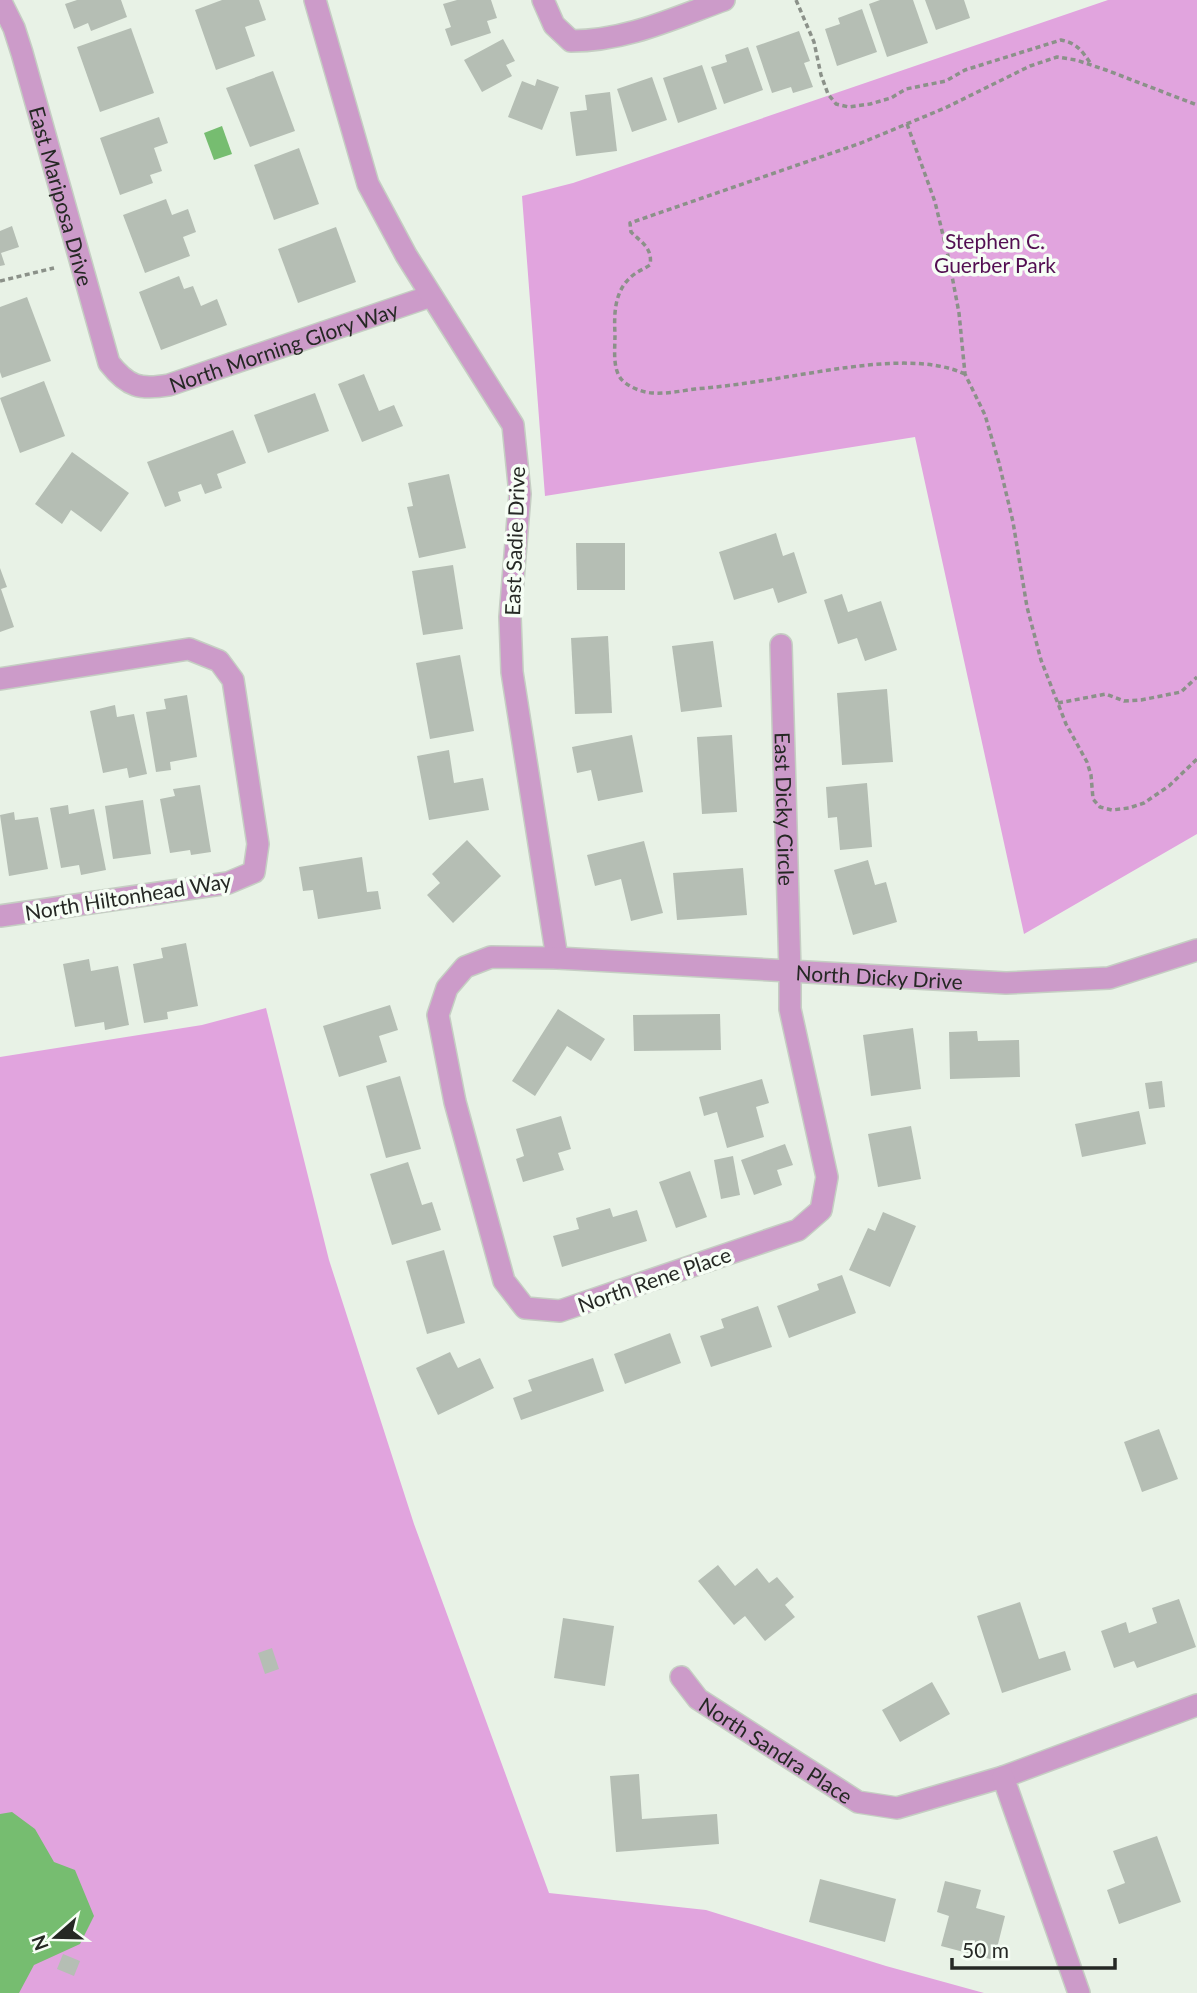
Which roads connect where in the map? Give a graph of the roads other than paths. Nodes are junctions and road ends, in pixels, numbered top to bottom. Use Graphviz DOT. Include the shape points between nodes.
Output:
graph roads {
  1 [pos="0,0"];
  2 [pos="315,0"];
  3 [pos="543,0"];
  4 [pos="724,0"];
  5 [pos="431,296"];
  6 [pos="133,386"];
  7 [pos="781,645"];
  8 [pos="0,679"];
  9 [pos="0,916"];
  10 [pos="1197,950"];
  11 [pos="557,958"];
  12 [pos="790,972"];
  13 [pos="681,1677"];
  14 [pos="1197,1705"];
  15 [pos="1003,1777"];
  16 [pos="1079,1993"];
  1 -- 6 [label="street, East Mariposa Drive" via="22,53 110,363"];
  2 -- 5 [label="street, East Sadie Drive" via="368,184"];
  3 -- 4 [label="street" via="554,25 572,41 621,37"];
  5 -- 6 [label="street, North Morning Glory Way" via="169,385"];
  5 -- 11 [label="street, East Sadie Drive" via="513,425 520,494 510,617 512,672"];
  7 -- 12 [label="street, East Dicky Circle"];
  8 -- 9 [label="street, North Hiltonhead Way" via="189,649 219,661 233,680 258,844 254,872 228,883"];
  10 -- 12 [label="street, North Dicky Drive" via="1109,978 1006,983"];
  11 -- 12 [label="street, North Dicky Drive"];
  11 -- 12 [label="street, North Rene Place" via="491,957 465,967 447,988 438,1015 455,1102 504,1281 525,1308 561,1311 798,1230 821,1210 827,1177 790,1009"];
  13 -- 15 [label="street, North Sandra Place" via="698,1699 858,1802 897,1808"];
  14 -- 15 [label="street, North Sandra Place"];
  15 -- 16 [label="street"];
}
